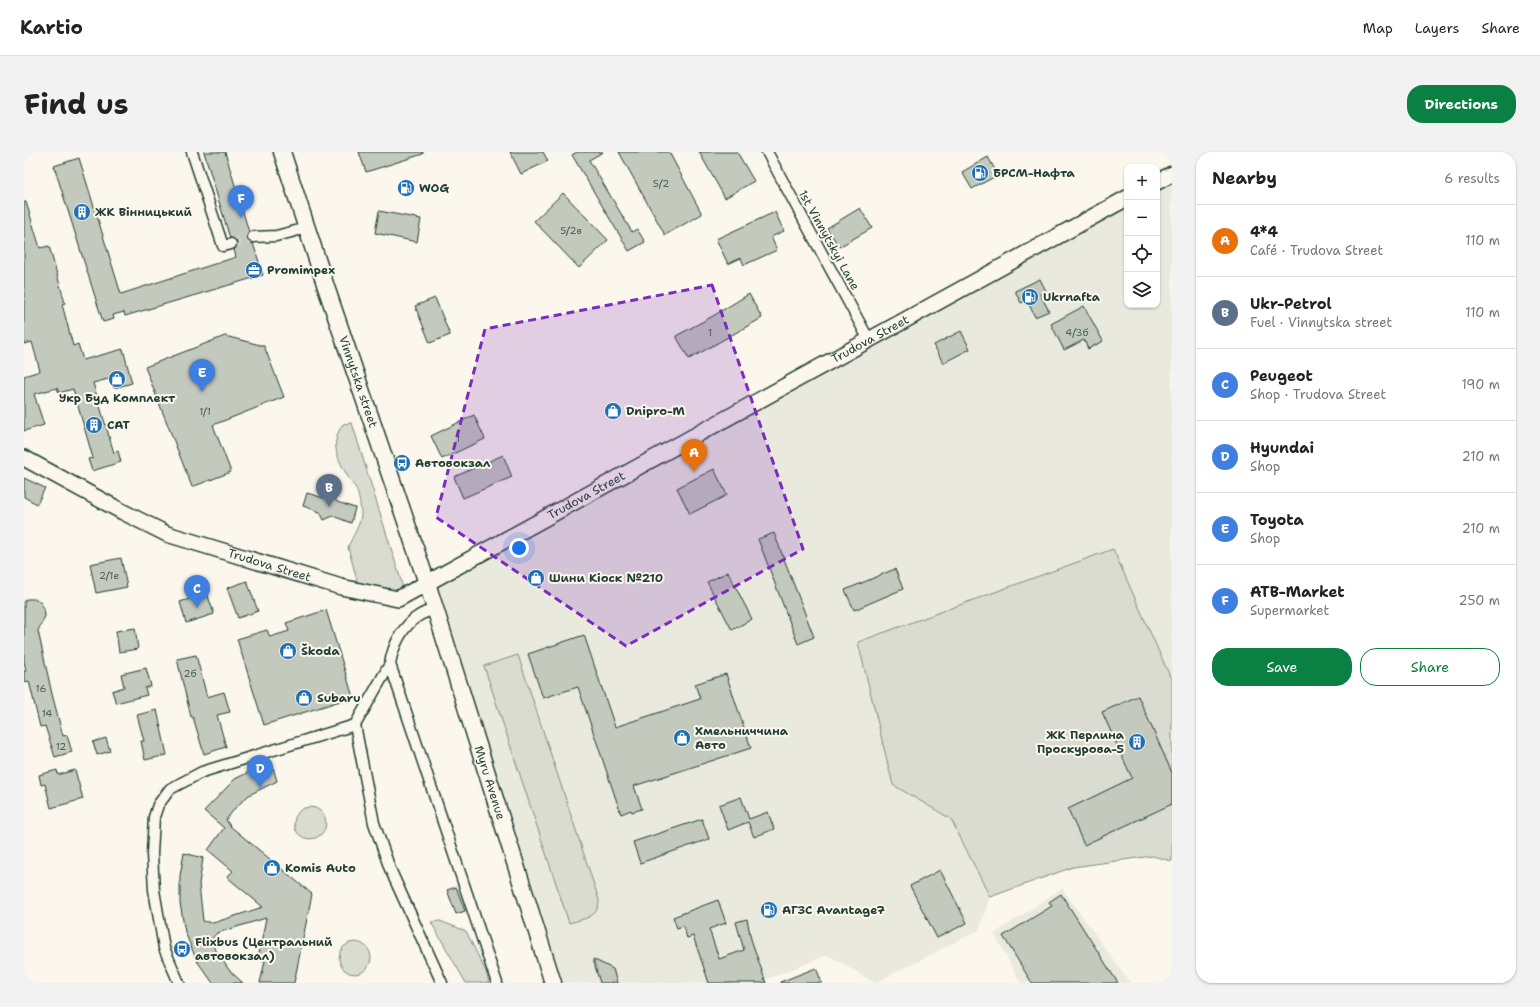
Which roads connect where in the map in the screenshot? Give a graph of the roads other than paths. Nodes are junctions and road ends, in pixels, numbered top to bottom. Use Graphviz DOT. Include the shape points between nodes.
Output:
graph roads {
  1 [pos="192,152"];
  2 [pos="282,152"];
  3 [pos="767,152"];
  4 [pos="1172,174"];
  5 [pos="1160,180"];
  6 [pos="1124,200"];
  7 [pos="307,228"];
  8 [pos="253,237"];
  9 [pos="231,244"];
  10 [pos="869,340"];
  11 [pos="24,458"];
  12 [pos="427,583"];
  13 [pos="435,609"];
  14 [pos="391,659"];
  15 [pos="355,725"];
  16 [pos="179,983"];
  17 [pos="442,983"];
  18 [pos="497,983"];
  19 [pos="553,983"];
  1 -- 9 [label="street" via="223,246"];
  2 -- 7 [label="main road, Vinnytska street"];
  3 -- 10 [label="street, 1st Vinnytskyi Lane"];
  4 -- 5 [label="main road"];
  6 -- 10 [label="main road, Trudova Street"];
  7 -- 8 [label="street" via="276,236"];
  7 -- 12 [label="main road, Vinnytska street"];
  10 -- 12 [label="main road, Trudova Street"];
  11 -- 12 [label="main road, Trudova Street" via="167,534 327,583 398,599"];
  12 -- 13 [label="main road, Myru Avenue"];
  13 -- 14 [label="street" via="420,615 402,632"];
  13 -- 19 [label="main road, Myru Avenue"];
  14 -- 15 [label="street"];
  14 -- 18 [label="street"];
  15 -- 16 [label="street" via="202,772 170,789 158,805 154,817 152,854 154,890 164,948"];
  15 -- 17 [label="street" via="374,823 390,869"];
}
